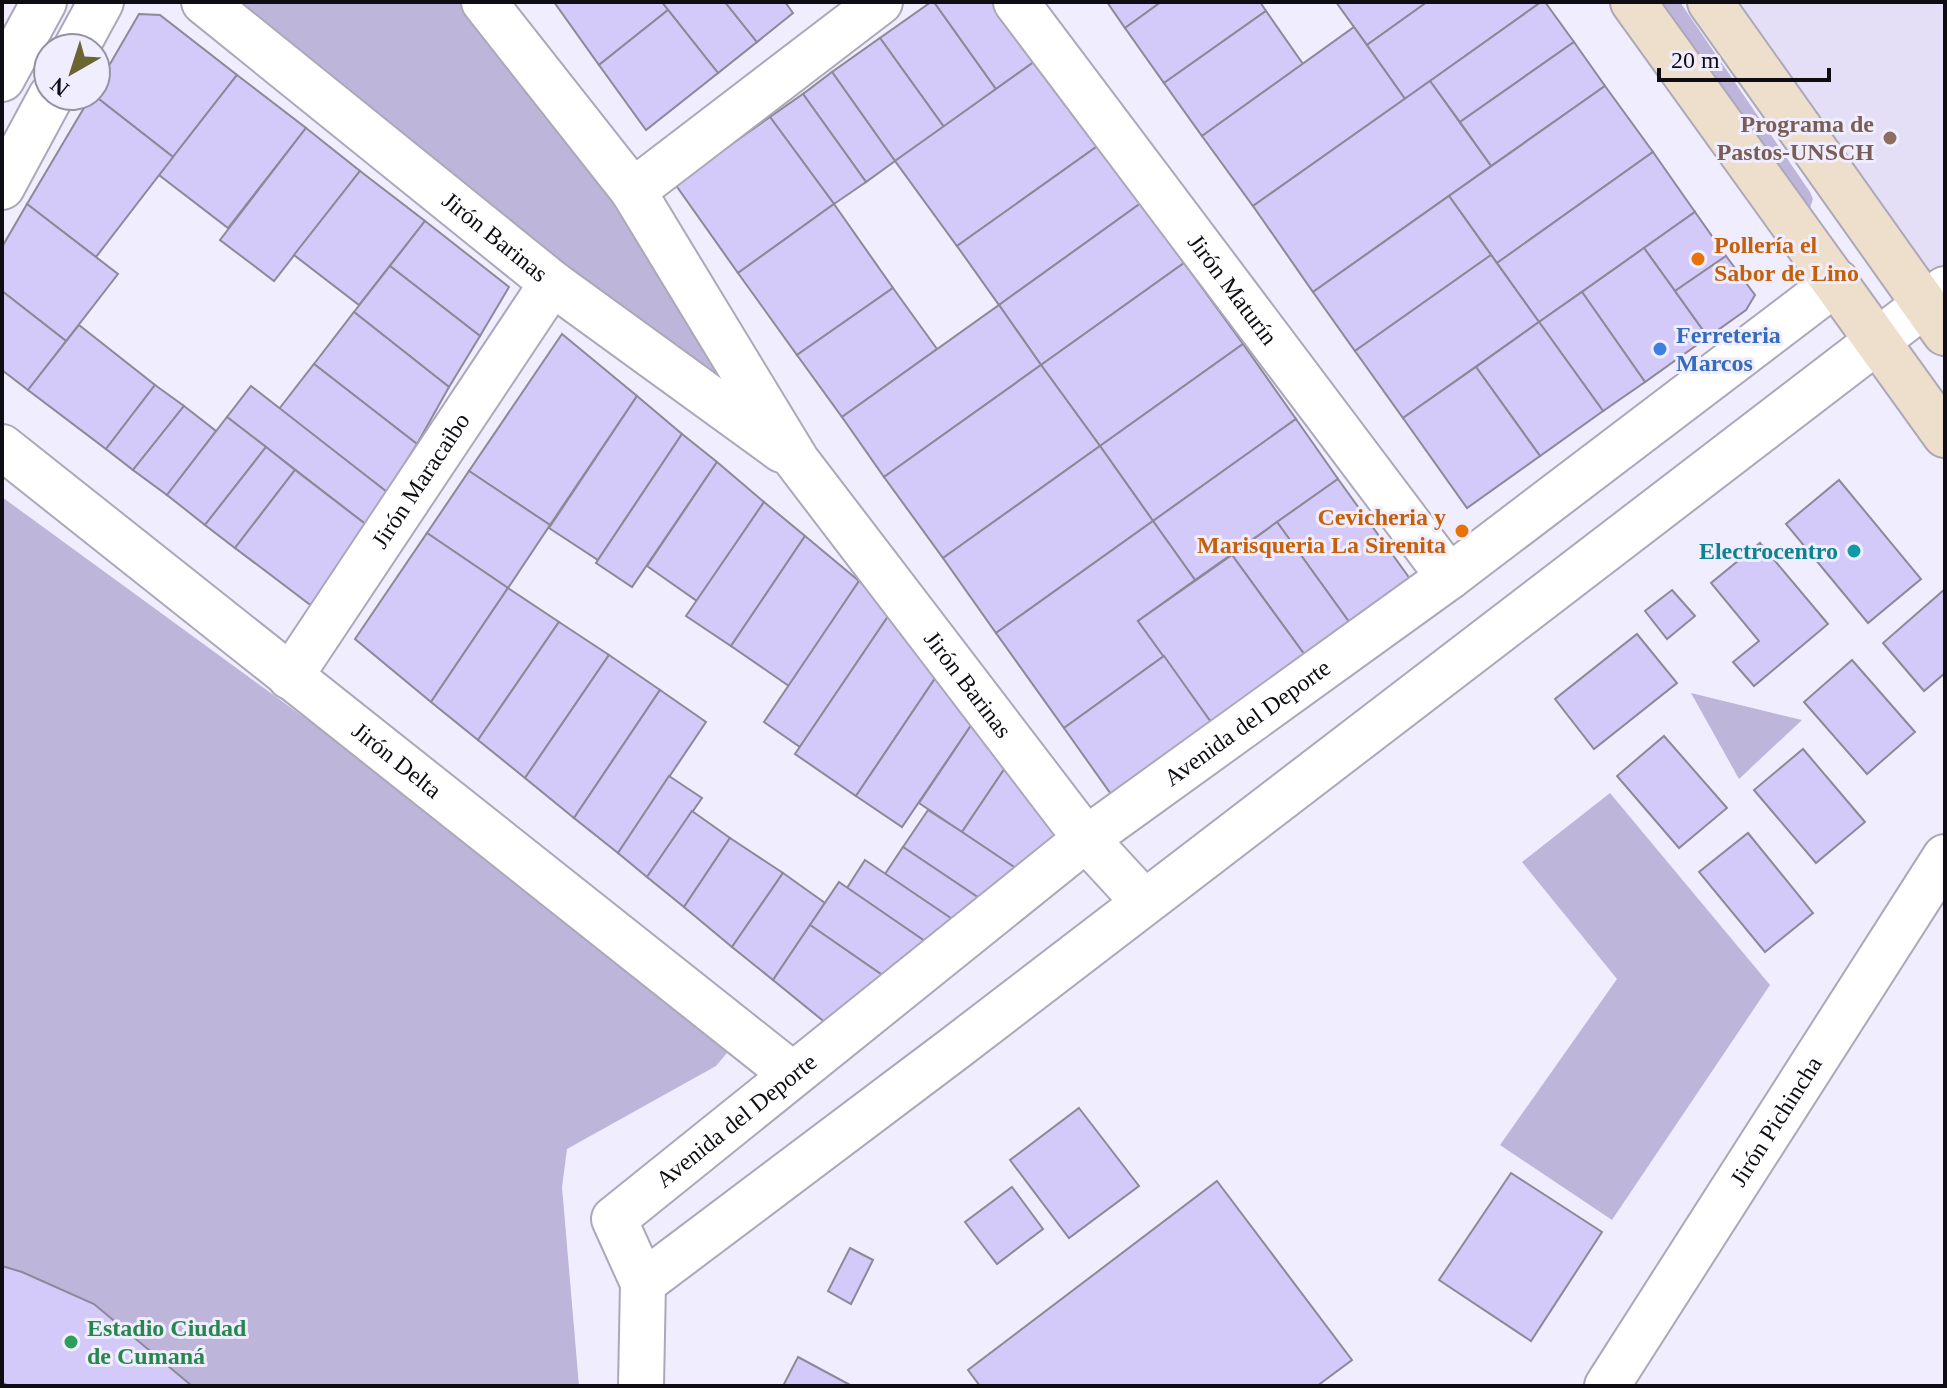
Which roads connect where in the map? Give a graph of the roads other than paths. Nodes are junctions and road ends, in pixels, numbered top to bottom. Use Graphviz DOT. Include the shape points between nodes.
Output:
graph roads {
  1 [pos="44,2"];
  2 [pos="101,2"];
  3 [pos="204,2"];
  4 [pos="484,2"];
  5 [pos="880,2"];
  6 [pos="1016,2"];
  7 [pos="1633,2"];
  8 [pos="1710,2"];
  9 [pos="85,32"];
  10 [pos="2,79"];
  11 [pos="42,112"];
  12 [pos="2,187"];
  13 [pos="633,191"];
  14 [pos="1837,282"];
  15 [pos="552,283"];
  16 [pos="1938,309"];
  17 [pos="1878,340"];
  18 [pos="1945,435"];
  19 [pos="2,447"];
  20 [pos="797,461"];
  21 [pos="1449,577"];
  22 [pos="290,677"];
  23 [pos="1086,839"];
  24 [pos="1945,857"];
  25 [pos="1144,902"];
  26 [pos="792,1074"];
  27 [pos="643,1283"];
  28 [pos="641,1386"];
  29 [pos="1607,1386"];
  1 -- 10 [label="street"];
  2 -- 9 [label="street"];
  3 -- 15 [label="street, Jirón Barinas"];
  4 -- 13 [label="street, Jirón Barinas"];
  5 -- 13 [label="street"];
  6 -- 21 [label="street, Jirón Maturín"];
  7 -- 14 [label="street"];
  8 -- 16 [label="street" via="1883,246"];
  11 -- 12 [label="street"];
  13 -- 20 [label="street, Jirón Barinas"];
  14 -- 17 [label="street"];
  14 -- 21 [label="street, Avenida del Deporte"];
  15 -- 20 [label="street, Jirón Barinas"];
  15 -- 22 [label="street, Jirón Maracaibo"];
  16 -- 17 [label="street"];
  17 -- 18 [label="street"];
  17 -- 25 [label="street"];
  19 -- 22 [label="street, Jirón Delta"];
  20 -- 23 [label="street, Jirón Barinas"];
  21 -- 23 [label="street, Avenida del Deporte"];
  22 -- 26 [label="street, Jirón Delta"];
  23 -- 25 [label="street, Jirón Barinas"];
  23 -- 26 [label="street, Avenida del Deporte"];
  24 -- 29 [label="street, Jirón Pichincha"];
  25 -- 27 [label="street"];
  26 -- 27 [label="street, Avenida del Deporte" via="614,1219"];
  27 -- 28 [label="street"];
}
